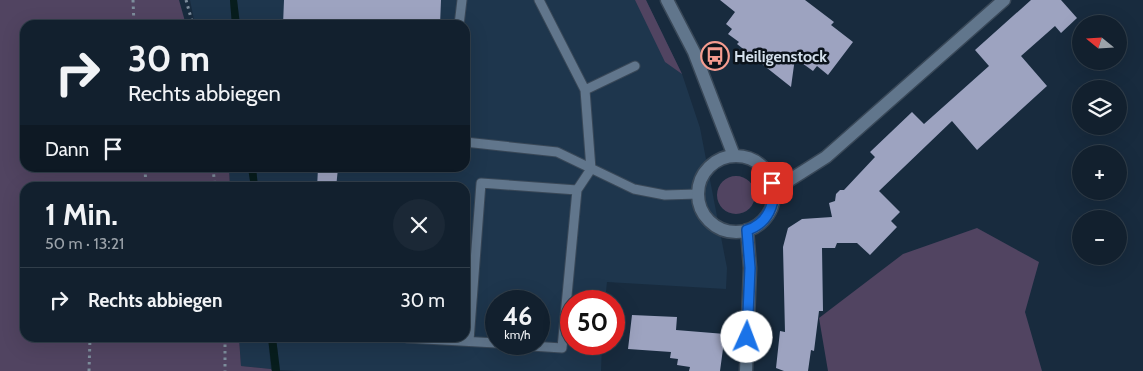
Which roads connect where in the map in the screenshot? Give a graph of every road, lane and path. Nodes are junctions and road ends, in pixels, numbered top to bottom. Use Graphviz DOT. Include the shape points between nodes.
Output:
graph roads {
  1 [pos="133,0"];
  2 [pos="186,0"];
  3 [pos="462,0"];
  4 [pos="539,0"];
  5 [pos="667,0"];
  6 [pos="1004,0"];
  7 [pos="134,20"];
  8 [pos="192,20"];
  9 [pos="460,20"];
  10 [pos="635,66"];
  11 [pos="585,90"];
  12 [pos="470,143"];
  13 [pos="734,156"];
  14 [pos="592,169"];
  15 [pos="577,190"];
  16 [pos="774,190"];
  17 [pos="698,194"];
  18 [pos="747,230"];
  19 [pos="470,290"];
  20 [pos="470,341"];
  21 [pos="90,342"];
  22 [pos="225,342"];
  23 [pos="485,342"];
  24 [pos="550,347"];
  25 [pos="88,371"];
  26 [pos="225,371"];
  27 [pos="746,371"];
  1 -- 7 [label="path"];
  2 -- 8 [label="path"];
  3 -- 9 [label="lane"];
  4 -- 11 [label="lane"];
  5 -- 13 [label="main road" via="694,52"];
  6 -- 16 [label="main road" via="826,157"];
  10 -- 11 [label="lane"];
  11 -- 14 [label="lane"];
  12 -- 14 [label="lane" via="557,152"];
  13 -- 16 [label="main road" via="748,158 760,165"];
  13 -- 17 [label="main road" via="710,167 702,177"];
  14 -- 15 [label="lane"];
  14 -- 17 [label="lane" via="634,189 665,195"];
  15 -- 19 [label="lane" via="481,183"];
  15 -- 24 [label="lane" via="562,348"];
  16 -- 18 [label="main road" via="766,217"];
  17 -- 18 [label="main road" via="700,208 713,224 732,232"];
  18 -- 27 [label="main road" via="750,268"];
  20 -- 23 [label="lane"];
  21 -- 25 [label="path"];
  22 -- 26 [label="path"];
}
